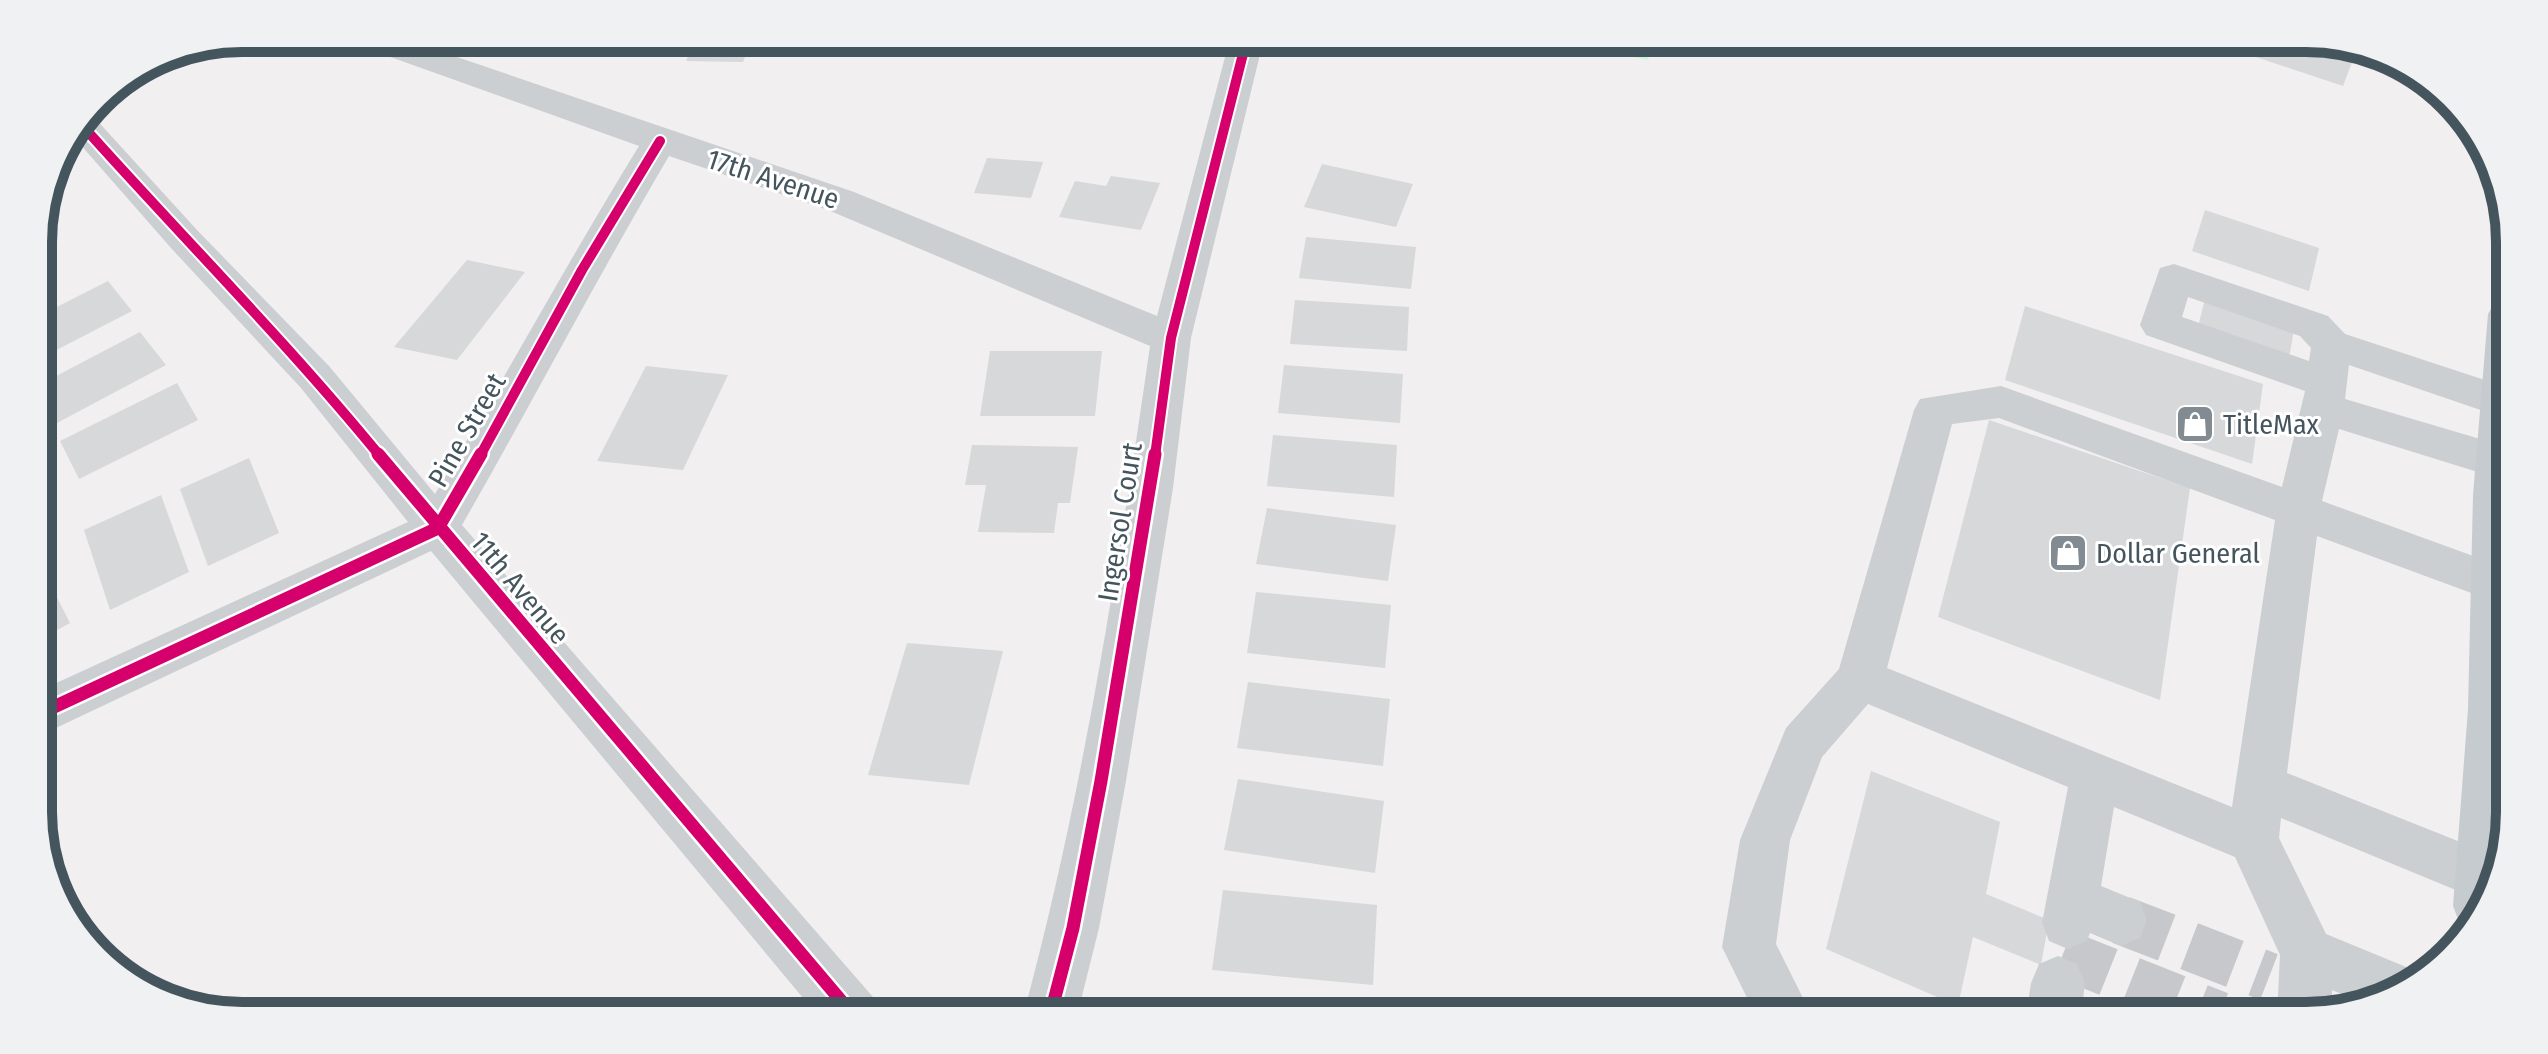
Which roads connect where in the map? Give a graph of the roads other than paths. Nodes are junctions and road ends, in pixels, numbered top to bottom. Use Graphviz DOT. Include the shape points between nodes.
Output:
graph roads {
  1 [pos="409,52"];
  2 [pos="1243,52"];
  3 [pos="87,131"];
  4 [pos="660,141"];
  5 [pos="1171,338"];
  6 [pos="2496,359"];
  7 [pos="2326,378"];
  8 [pos="2496,458"];
  9 [pos="2298,511"];
  10 [pos="438,528"];
  11 [pos="2496,546"];
  12 [pos="2493,582"];
  13 [pos="2496,604"];
  14 [pos="1860,679"];
  15 [pos="2496,679"];
  16 [pos="52,708"];
  17 [pos="2095,774"];
  18 [pos="2259,785"];
  19 [pos="2253,840"];
  20 [pos="2479,891"];
  21 [pos="2121,920"];
  22 [pos="2296,984"];
  23 [pos="2380,988"];
  24 [pos="842,1002"];
  25 [pos="1054,1002"];
  26 [pos="1778,1002"];
  1 -- 4 [label="street, 17th Avenue"];
  2 -- 5 [label="street, Ingersol Court"];
  3 -- 10 [label="street, 11th Avenue" via="315,377"];
  4 -- 5 [label="street, 17th Avenue" via="841,201"];
  4 -- 10 [label="street, Pine Street"];
  5 -- 25 [label="street, Ingersol Court" via="1101,781"];
  6 -- 7 [label="street"];
  7 -- 8 [label="street"];
  7 -- 9 [label="street"];
  9 -- 12 [label="street"];
  9 -- 14 [label="street" via="2001,402 1935,410"];
  9 -- 18 [label="street"];
  10 -- 16 [label="street, Pine Street"];
  10 -- 24 [label="street, 11th Avenue"];
  11 -- 12 [label="main road"];
  12 -- 13 [label="main road"];
  14 -- 17 [label="street"];
  14 -- 26 [label="street" via="1803,744 1765,840 1749,947"];
  15 -- 20 [label="main road"];
  17 -- 19 [label="street"];
  17 -- 21 [label="street" via="2070,911"];
  18 -- 19 [label="street"];
  18 -- 20 [label="street"];
  19 -- 22 [label="street"];
  22 -- 23 [label="street"];
}
